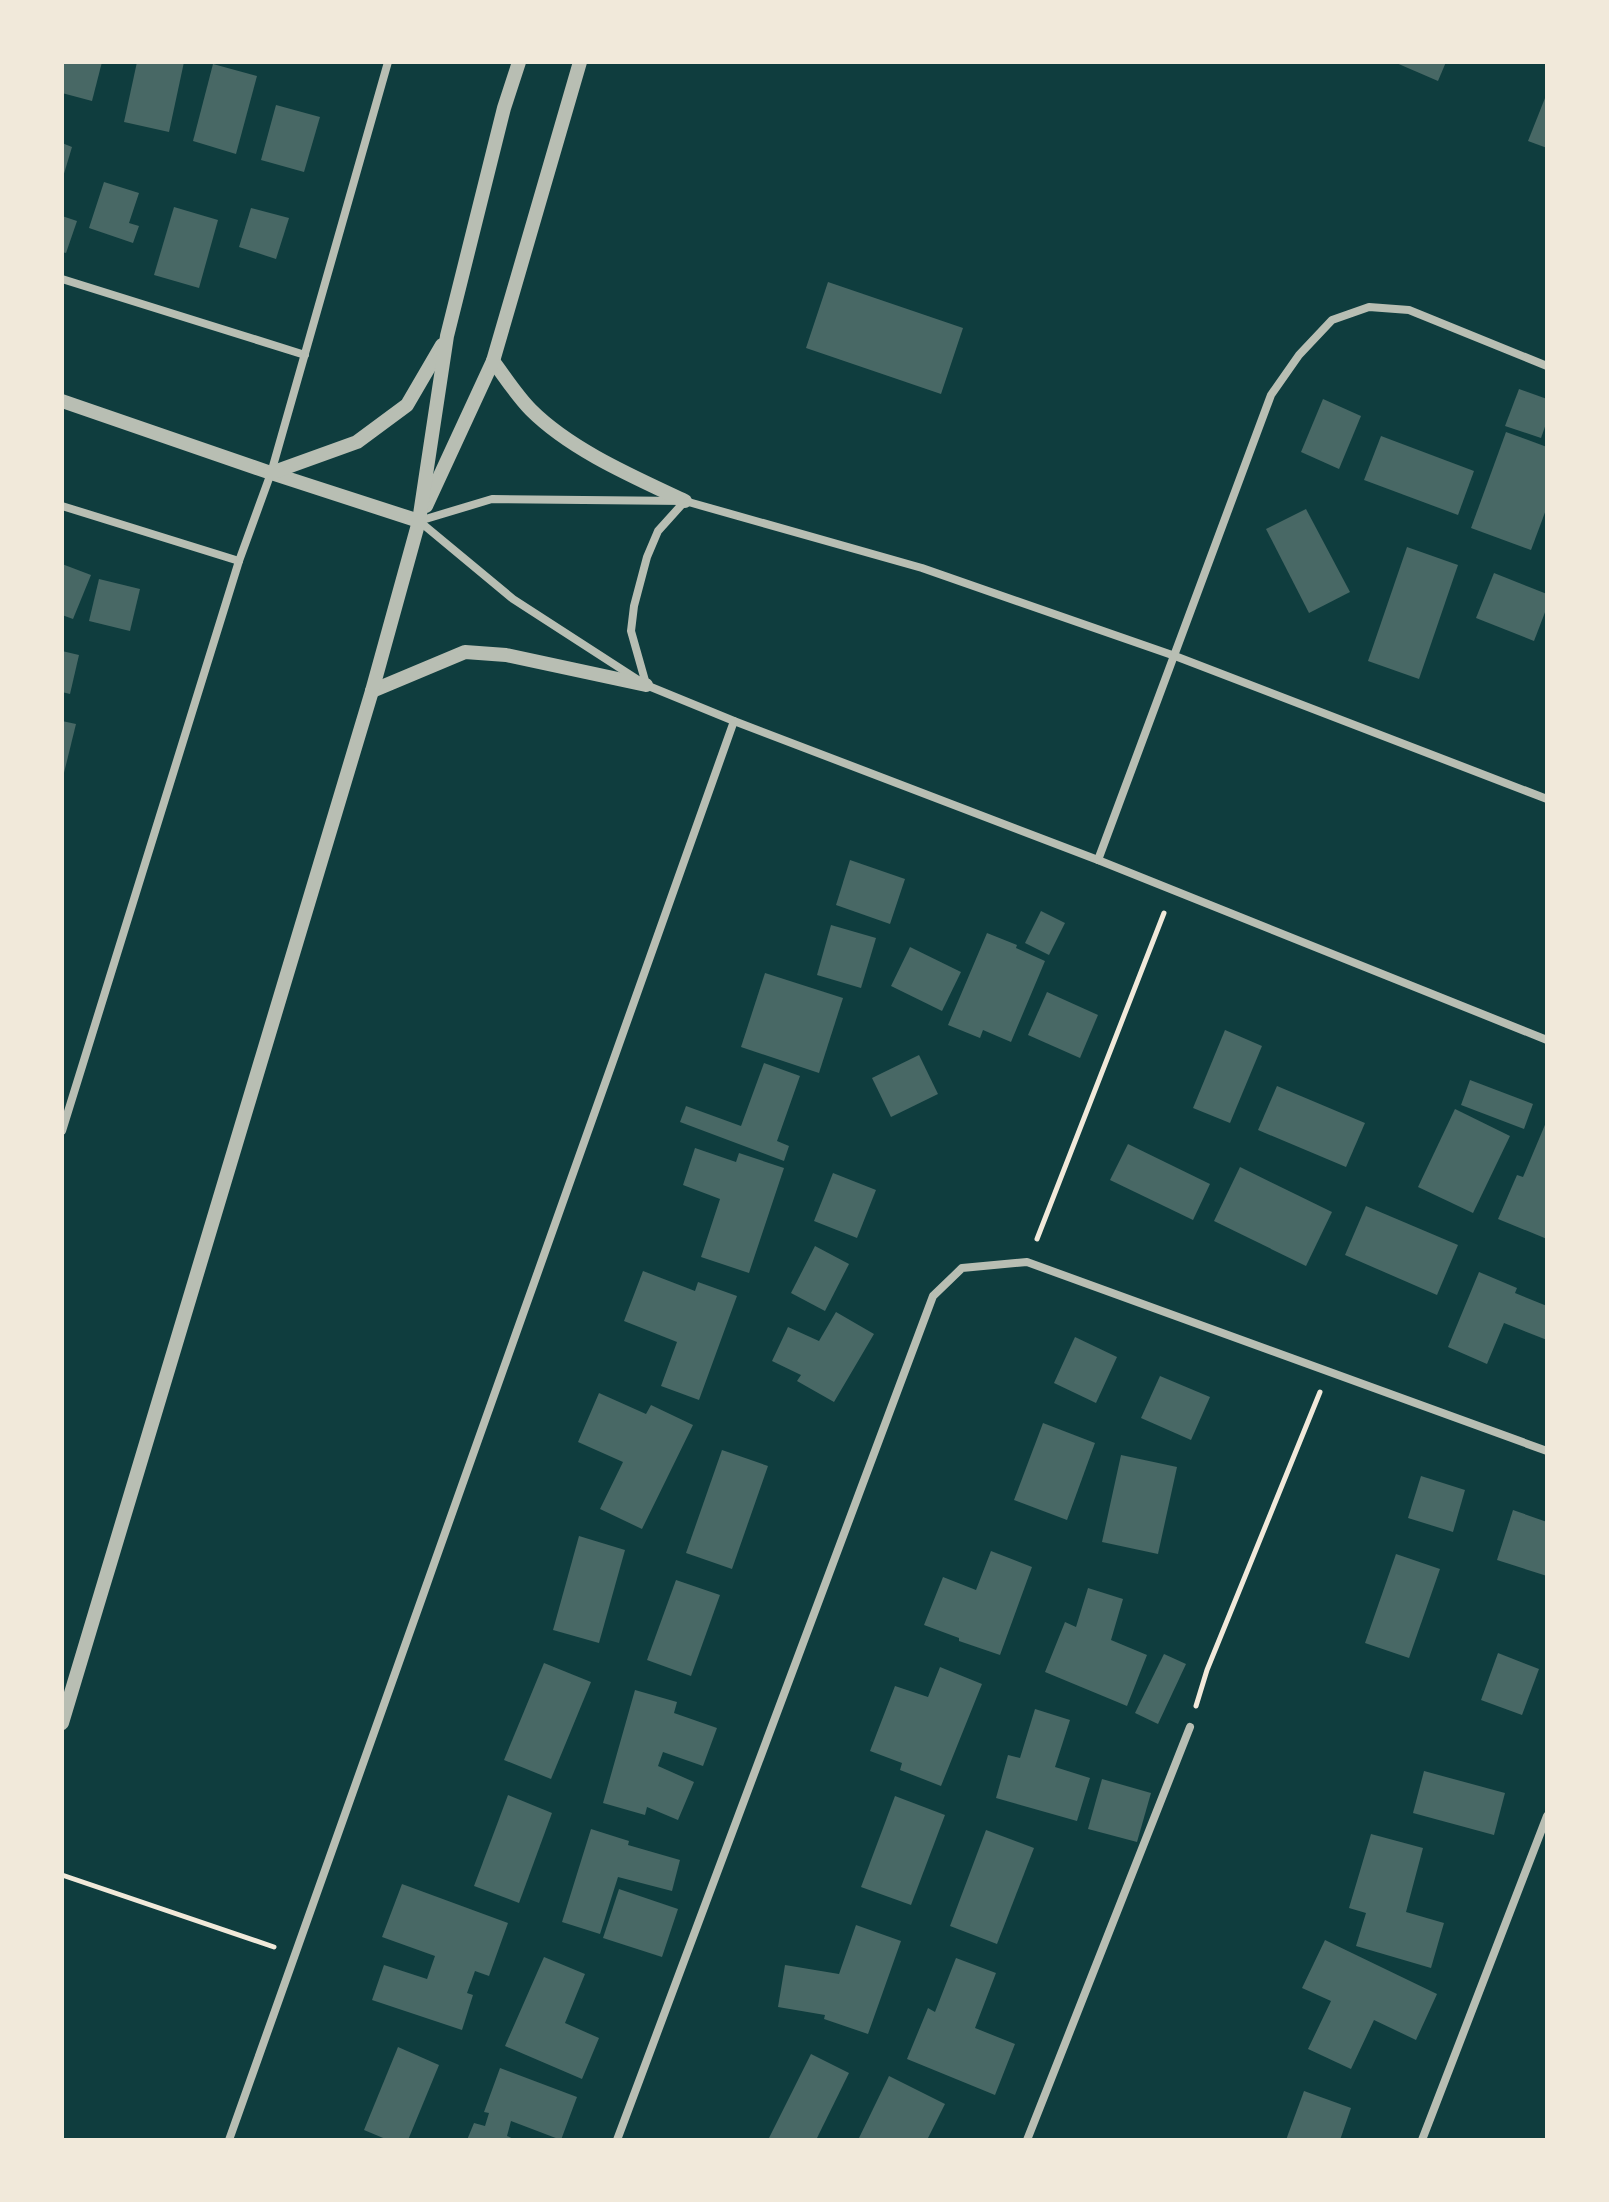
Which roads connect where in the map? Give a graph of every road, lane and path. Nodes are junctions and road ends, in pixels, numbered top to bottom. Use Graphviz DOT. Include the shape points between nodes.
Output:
graph roads {
  1 [pos="388,62"];
  2 [pos="519,62"];
  3 [pos="580,62"];
  4 [pos="62,279"];
  5 [pos="447,336"];
  6 [pos="305,355"];
  7 [pos="493,361"];
  8 [pos="1547,366"];
  9 [pos="62,401"];
  10 [pos="271,473"];
  11 [pos="685,501"];
  12 [pos="62,506"];
  13 [pos="419,521"];
  14 [pos="239,561"];
  15 [pos="1175,656"];
  16 [pos="646,685"];
  17 [pos="372,691"];
  18 [pos="734,721"];
  19 [pos="1547,799"];
  20 [pos="1098,860"];
  21 [pos="1173,891"];
  22 [pos="1547,1040"];
  23 [pos="62,1131"];
  24 [pos="1027,1262"];
  25 [pos="1328,1372"];
  26 [pos="1547,1451"];
  27 [pos="62,1723"];
  28 [pos="1190,1727"];
  29 [pos="1547,1816"];
  30 [pos="62,1875"];
  31 [pos="294,1954"];
  32 [pos="229,2140"];
  33 [pos="617,2140"];
  34 [pos="1027,2140"];
  35 [pos="1422,2140"];
  1 -- 6 [label="street"];
  2 -- 5 [label="street"];
  3 -- 7 [label="street"];
  4 -- 6 [label="street"];
  5 -- 10 [label="street" via="407,405 357,442"];
  5 -- 13 [label="street"];
  6 -- 10 [label="street"];
  7 -- 11 [label="street" via="529,409 560,436"];
  7 -- 13 [label="street"];
  8 -- 15 [label="street" via="1409,310 1369,307 1332,320 1271,395"];
  9 -- 10 [label="street"];
  10 -- 13 [label="street"];
  10 -- 14 [label="street"];
  11 -- 13 [label="street" via="492,499"];
  11 -- 15 [label="street" via="922,568"];
  11 -- 16 [label="street" via="658,531 634,606 631,631"];
  12 -- 14 [label="street"];
  13 -- 16 [label="street" via="513,599"];
  13 -- 17 [label="street"];
  14 -- 23 [label="street"];
  15 -- 19 [label="street"];
  15 -- 20 [label="street"];
  16 -- 17 [label="street" via="506,655 465,652"];
  16 -- 18 [label="street"];
  17 -- 27 [label="street"];
  18 -- 20 [label="street"];
  18 -- 31 [label="street"];
  20 -- 21 [label="street"];
  21 -- 22 [label="street"];
  21 -- 24 [label="path"];
  24 -- 25 [label="street"];
  24 -- 33 [label="street" via="962,1268 933,1296"];
  25 -- 26 [label="street"];
  25 -- 28 [label="path" via="1207,1670"];
  28 -- 34 [label="street"];
  29 -- 35 [label="street"];
  30 -- 31 [label="path"];
  31 -- 32 [label="street"];
}
